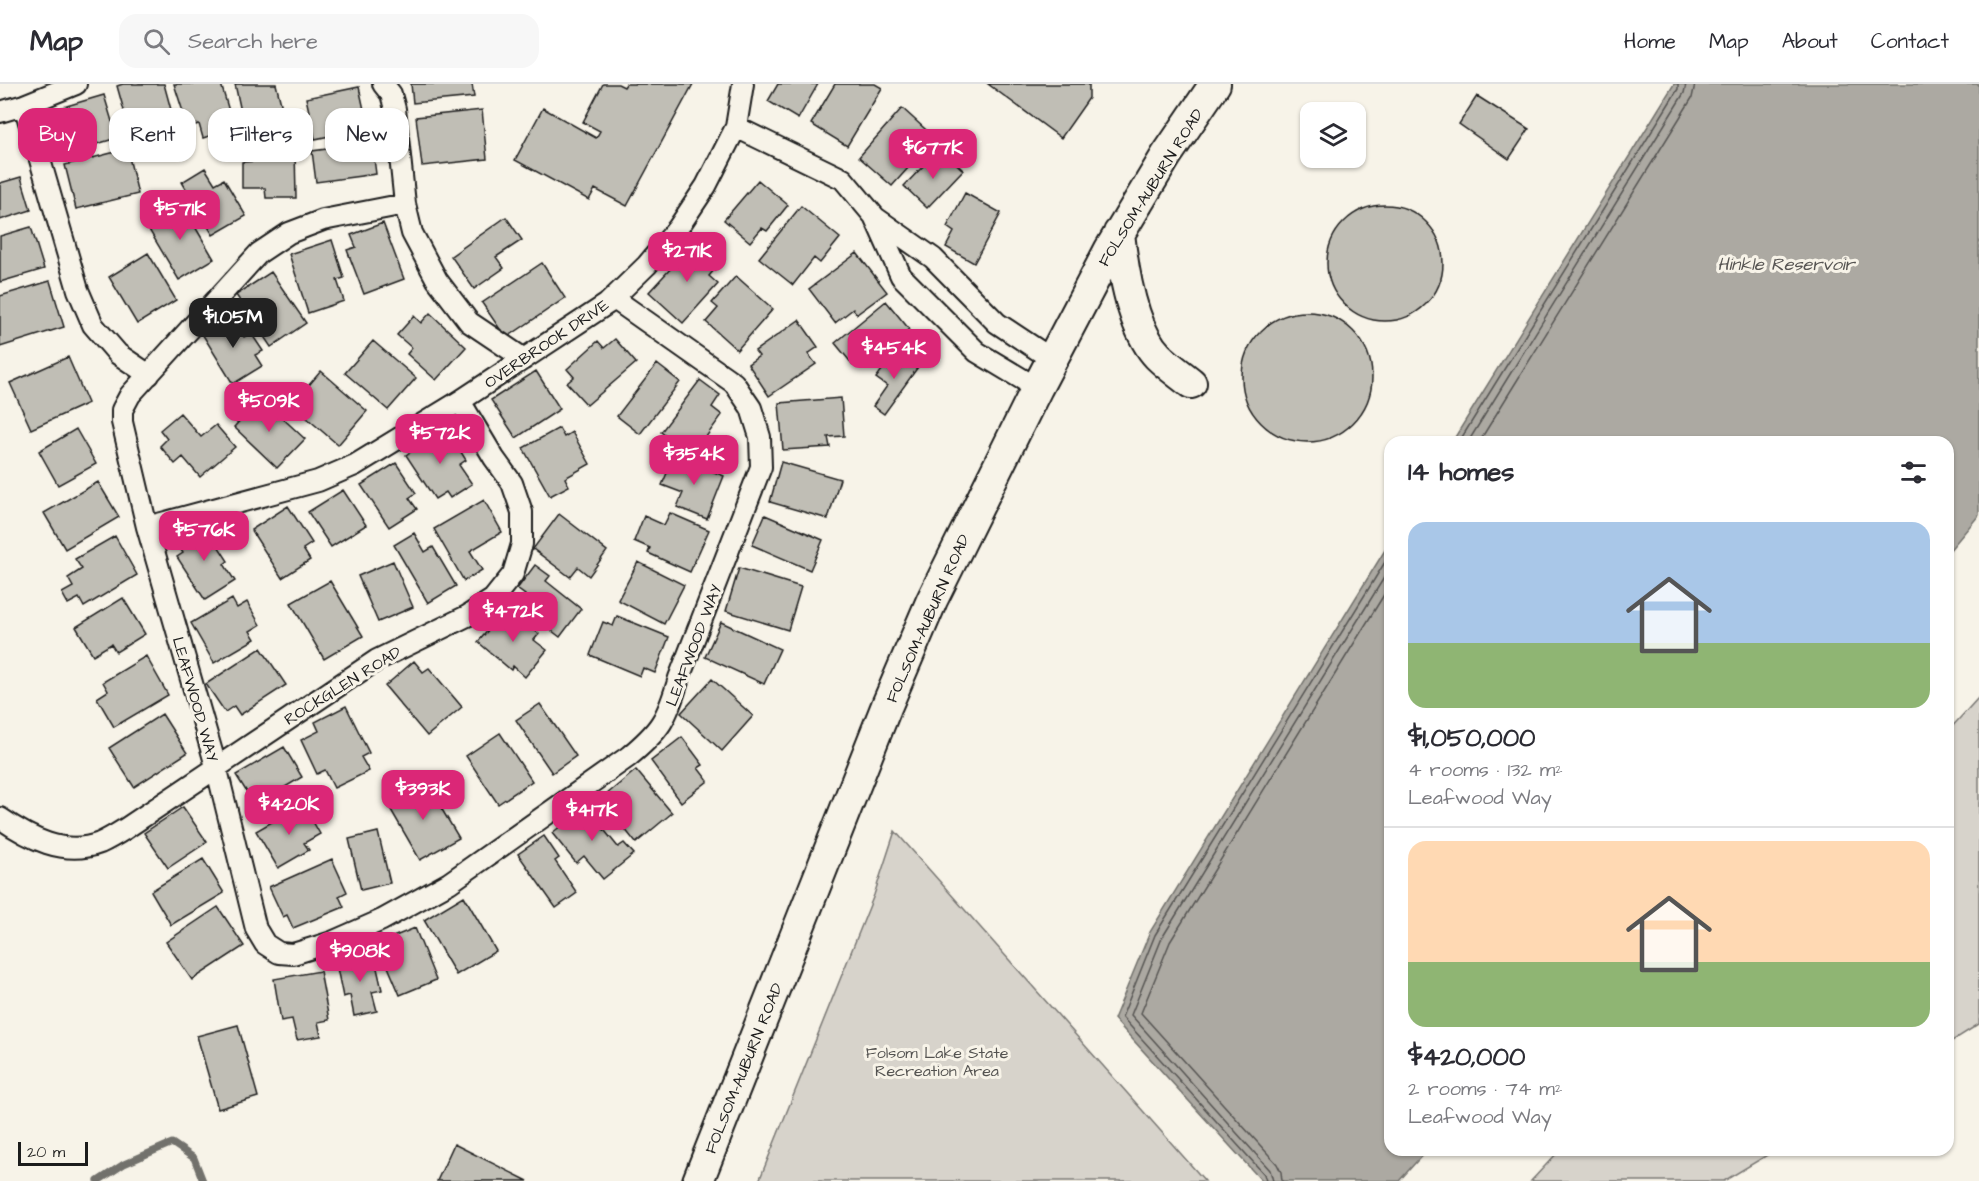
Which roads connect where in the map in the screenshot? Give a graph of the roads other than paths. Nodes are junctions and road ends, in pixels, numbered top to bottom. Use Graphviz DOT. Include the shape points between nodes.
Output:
graph roads {
  1 [pos="76,84"];
  2 [pos="383,84"];
  3 [pos="743,84"];
  4 [pos="1215,84"];
  5 [pos="24,105"];
  6 [pos="0,112"];
  7 [pos="735,127"];
  8 [pos="405,204"];
  9 [pos="874,216"];
  10 [pos="1119,233"];
  11 [pos="613,298"];
  12 [pos="524,359"];
  13 [pos="1053,360"];
  14 [pos="149,375"];
  15 [pos="1191,383"];
  16 [pos="1036,388"];
  17 [pos="460,401"];
  18 [pos="147,527"];
  19 [pos="216,766"];
  20 [pos="0,818"];
  21 [pos="698,1181"];
  1 -- 5 [label="street"];
  2 -- 8 [label="street" via="391,93 395,109"];
  3 -- 7 [label="street, OVERBROOK DRIVE"];
  4 -- 10 [label="main road, FOLSOM-AUBURN ROAD"];
  5 -- 6 [label="street"];
  5 -- 14 [label="street" via="78,290 93,325 118,354"];
  7 -- 9 [label="street" via="843,179"];
  7 -- 11 [label="street, OVERBROOK DRIVE" via="706,186 678,228"];
  8 -- 12 [label="street" via="412,233 432,271 469,322"];
  8 -- 14 [label="street, LEAFWOOD WAY" via="323,220 289,233 259,253"];
  9 -- 13 [label="street" via="933,258 997,323"];
  9 -- 16 [label="street" via="901,276 977,352"];
  10 -- 13 [label="main road, FOLSOM-AUBURN ROAD"];
  10 -- 15 [label="main road" via="1123,269 1138,323 1157,355"];
  11 -- 12 [label="street, OVERBROOK DRIVE"];
  11 -- 19 [label="street, LEAFWOOD WAY" via="734,383 752,408 760,437 760,467 751,496 670,709 653,736 449,883 382,920 293,954 279,953 265,944 256,928"];
  12 -- 17 [label="street, OVERBROOK DRIVE"];
  13 -- 16 [label="main road, FOLSOM-AUBURN ROAD"];
  14 -- 18 [label="street, LEAFWOOD WAY" via="122,410"];
  16 -- 21 [label="main road, FOLSOM-AUBURN ROAD" via="923,621 887,705"];
  17 -- 18 [label="street, OVERBROOK DRIVE" via="355,465 318,482"];
  17 -- 19 [label="street, ROCKGLEN ROAD" via="512,483 522,512 522,544 513,574 494,599 468,616 377,660"];
  18 -- 19 [label="street, LEAFWOOD WAY"];
  19 -- 20 [label="street, ROCKGLEN ROAD" via="99,843 70,848 41,843"];
}
